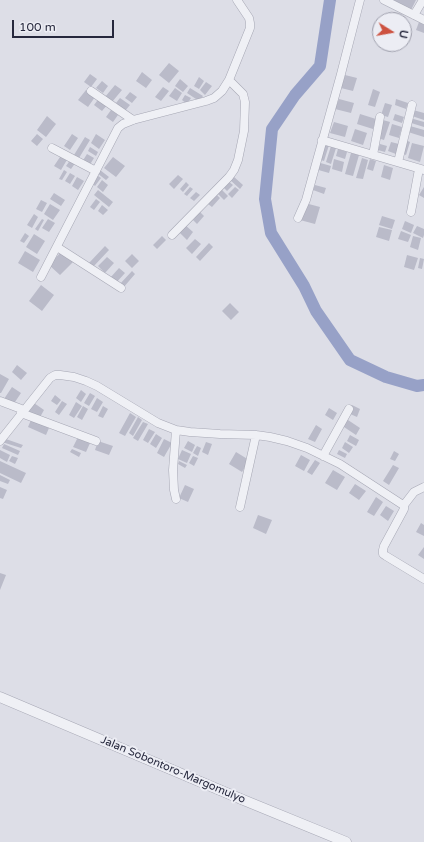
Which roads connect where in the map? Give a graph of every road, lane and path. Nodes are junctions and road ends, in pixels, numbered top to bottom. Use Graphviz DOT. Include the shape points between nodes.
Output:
graph roads {
  1 [pos="237,0"];
  2 [pos="360,0"];
  3 [pos="384,0"];
  4 [pos="424,0"];
  5 [pos="414,15"];
  6 [pos="424,20"];
  7 [pos="229,80"];
  8 [pos="92,91"];
  9 [pos="412,105"];
  10 [pos="380,118"];
  11 [pos="133,120"];
  12 [pos="322,140"];
  13 [pos="52,148"];
  14 [pos="373,155"];
  15 [pos="398,162"];
  16 [pos="422,169"];
  17 [pos="96,171"];
  18 [pos="411,212"];
  19 [pos="298,218"];
  20 [pos="172,235"];
  21 [pos="57,247"];
  22 [pos="41,277"];
  23 [pos="121,288"];
  24 [pos="0,400"];
  25 [pos="349,409"];
  26 [pos="23,412"];
  27 [pos="176,430"];
  28 [pos="256,435"];
  29 [pos="0,441"];
  30 [pos="96,441"];
  31 [pos="323,456"];
  32 [pos="424,487"];
  33 [pos="176,499"];
  34 [pos="404,505"];
  35 [pos="240,507"];
  36 [pos="424,579"];
  37 [pos="0,697"];
  38 [pos="346,842"];
  1 -- 7 [label="street" via="249,18 250,25"];
  2 -- 12 [label="street"];
  3 -- 5 [label="street"];
  4 -- 5 [label="street"];
  5 -- 6 [label="street"];
  7 -- 11 [label="street" via="225,88 214,98"];
  7 -- 20 [label="street" via="240,91 245,102 244,131 238,160 229,177"];
  8 -- 11 [label="street"];
  9 -- 15 [label="street"];
  10 -- 14 [label="street"];
  11 -- 17 [label="street" via="118,128"];
  12 -- 14 [label="street"];
  12 -- 19 [label="street" via="306,200"];
  13 -- 17 [label="street"];
  14 -- 15 [label="street"];
  15 -- 16 [label="street"];
  16 -- 18 [label="street"];
  17 -- 21 [label="street"];
  21 -- 22 [label="street"];
  21 -- 23 [label="street"];
  24 -- 26 [label="street"];
  25 -- 31 [label="street"];
  26 -- 27 [label="street" via="51,377 65,375 92,384 155,421"];
  26 -- 29 [label="street"];
  26 -- 30 [label="street"];
  27 -- 28 [label="street"];
  27 -- 33 [label="street" via="173,470"];
  28 -- 31 [label="street" via="287,441"];
  28 -- 35 [label="street"];
  31 -- 34 [label="street"];
  32 -- 34 [label="street" via="414,492"];
  34 -- 36 [label="street" via="404,510 384,546 383,554"];
  37 -- 38 [label="street, Jalan Sobontoro-Margomulyo"];
}
